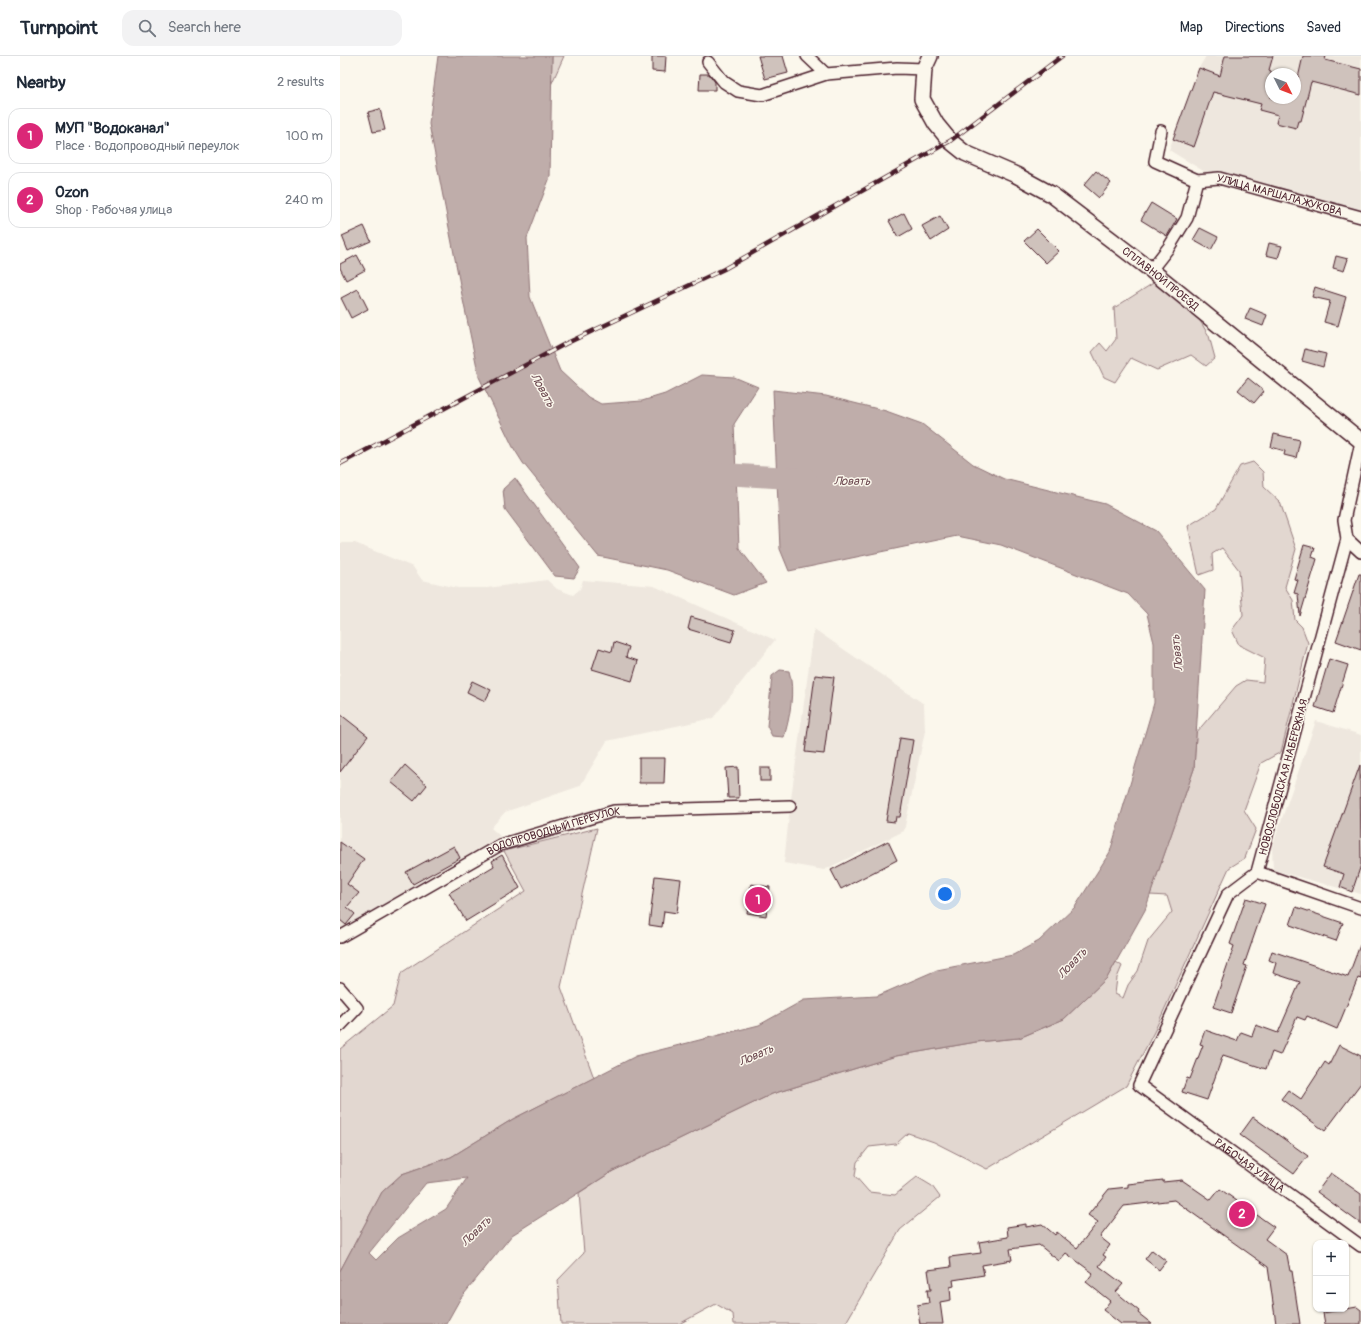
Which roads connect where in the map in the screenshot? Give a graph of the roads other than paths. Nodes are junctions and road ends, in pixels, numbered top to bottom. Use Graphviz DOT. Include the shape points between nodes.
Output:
graph roads {
  1 [pos="807,56"];
  2 [pos="708,62"];
  3 [pos="927,62"];
  4 [pos="826,74"];
  5 [pos="1161,131"];
  6 [pos="1197,180"];
  7 [pos="1361,217"];
  8 [pos="1151,270"];
  9 [pos="1361,442"];
  10 [pos="1347,539"];
  11 [pos="1361,552"];
  12 [pos="790,806"];
  13 [pos="1257,872"];
  14 [pos="1361,908"];
  15 [pos="340,937"];
  16 [pos="340,988"];
  17 [pos="340,1026"];
  18 [pos="1361,1246"];
  1 -- 4 [label="street"];
  2 -- 4 [label="street" via="724,82 738,91 762,95"];
  3 -- 4 [label="street" via="897,68"];
  3 -- 8 [label="street, СПЛАВНОЙ ПРОЕЗД" via="922,99 947,138 965,153 1051,194"];
  5 -- 6 [label="street" via="1155,161"];
  6 -- 7 [label="street, УЛИЦА МАРШАЛА ЖУКОВА" via="1219,178"];
  6 -- 8 [label="street" via="1187,218"];
  8 -- 9 [label="street, СПЛАВНОЙ ПРОЕЗД"];
  9 -- 10 [label="street, НОВОСЛОБОДСКАЯ НАБЕРЕЖНАЯ" via="1344,520"];
  10 -- 11 [label="street"];
  10 -- 13 [label="street, НОВОСЛОБОДСКАЯ НАБЕРЕЖНАЯ"];
  12 -- 15 [label="street, ВОДОПРОВОДНЫЙ ПЕРЕУЛОК" via="614,811 500,845"];
  13 -- 14 [label="street"];
  13 -- 18 [label="street, РАБОЧАЯ УЛИЦА" via="1228,894 1139,1085"];
  16 -- 17 [label="street" via="357,1008"];
}
